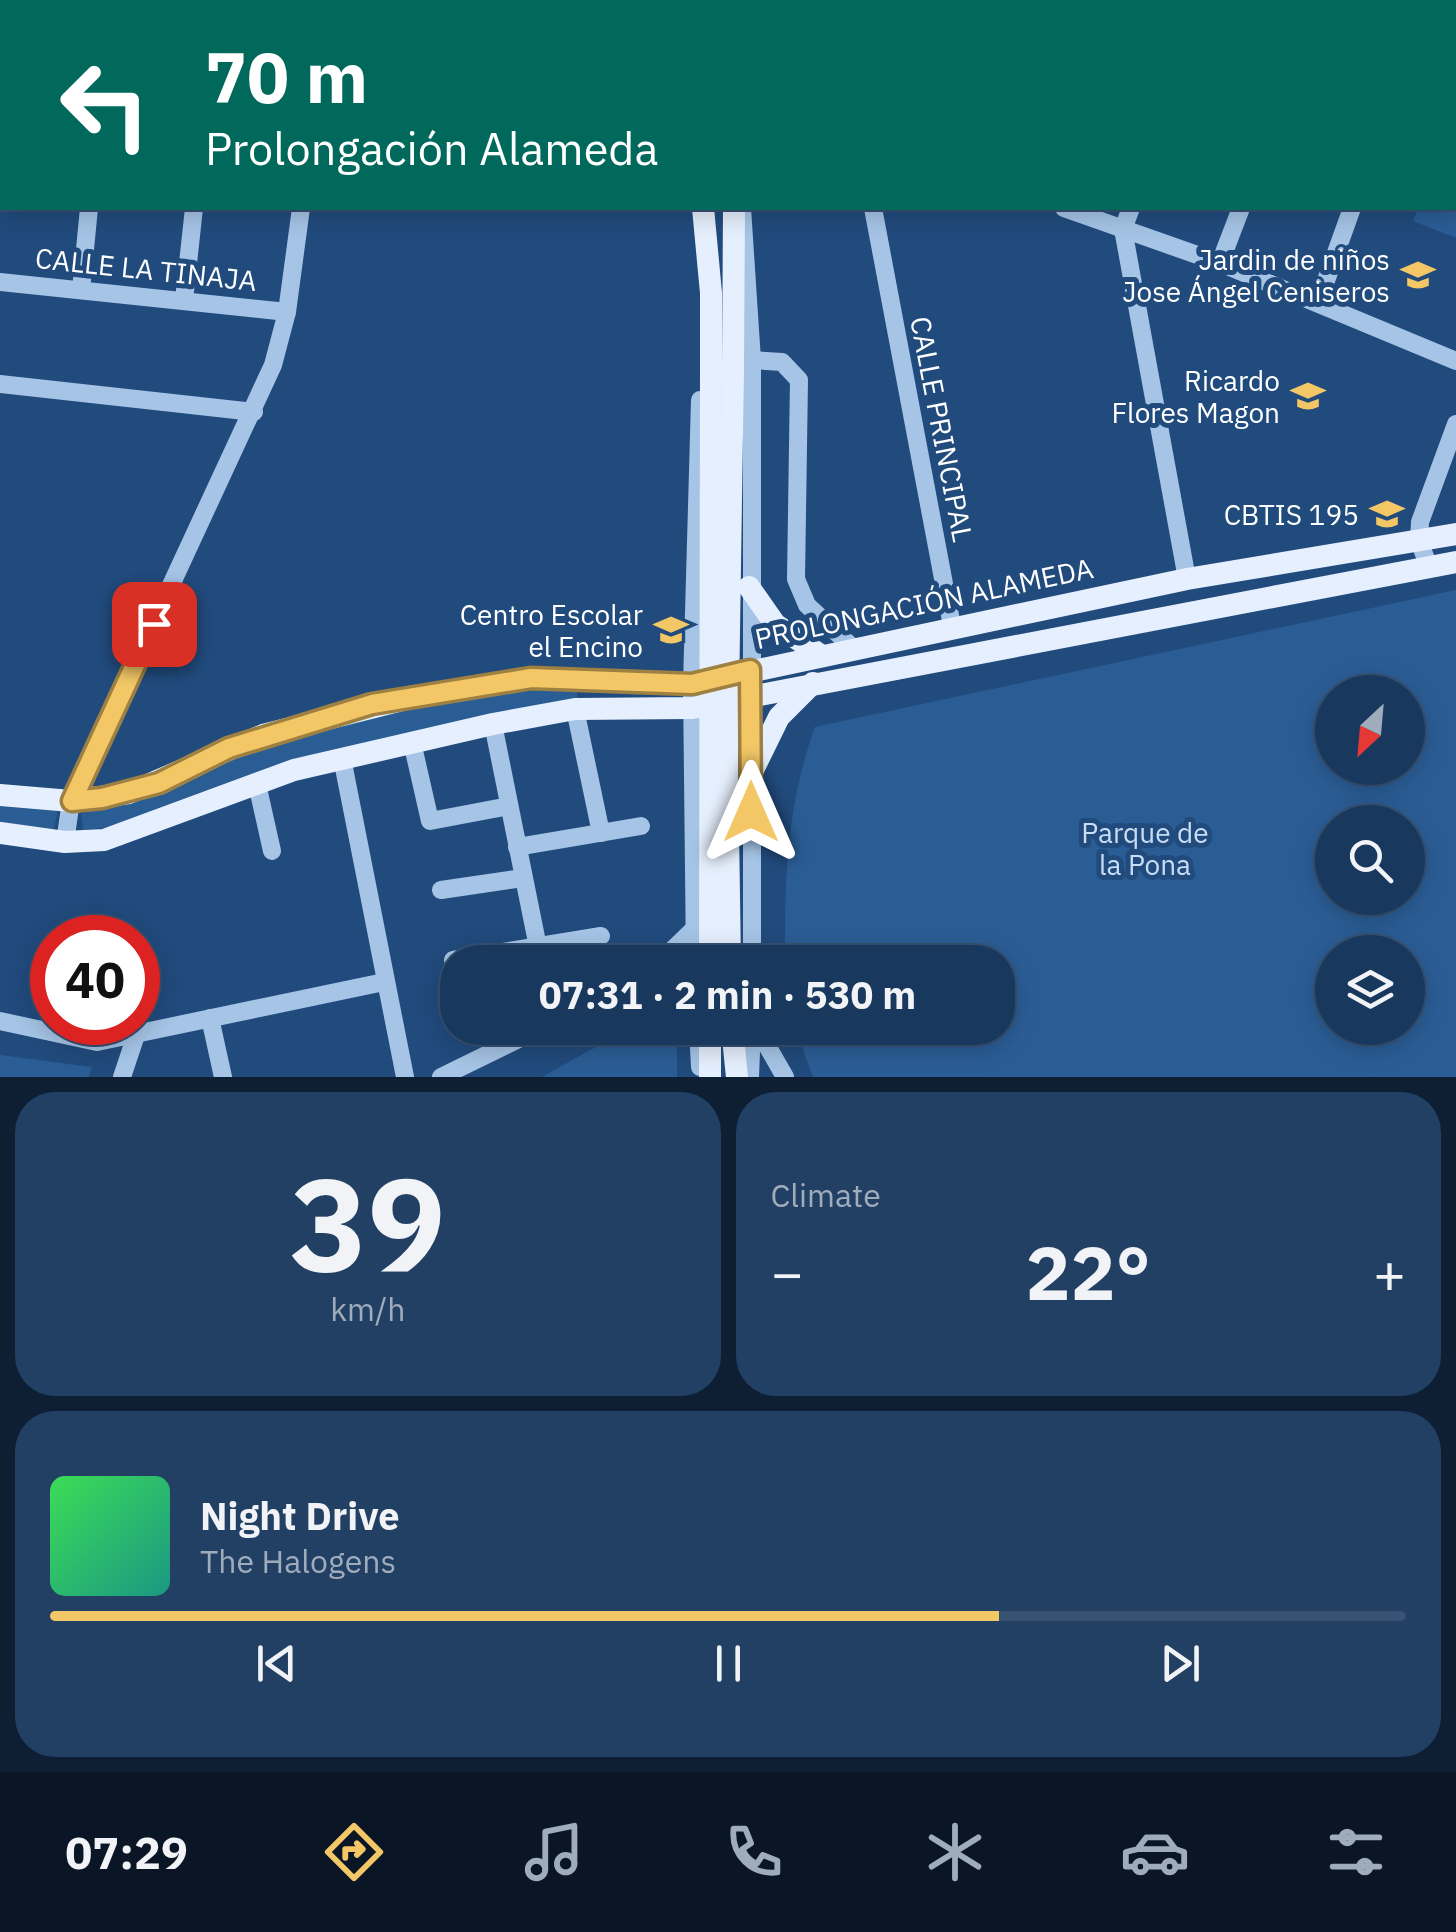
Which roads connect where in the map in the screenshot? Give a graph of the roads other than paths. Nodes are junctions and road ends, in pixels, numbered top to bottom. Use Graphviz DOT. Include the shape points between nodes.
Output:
graph roads {
  1 [pos="88,210"];
  2 [pos="194,210"];
  3 [pos="301,210"];
  4 [pos="703,210"];
  5 [pos="734,210"];
  6 [pos="742,210"];
  7 [pos="873,210"];
  8 [pos="1070,210"];
  9 [pos="1130,210"];
  10 [pos="1240,210"];
  11 [pos="1351,210"];
  12 [pos="1122,229"];
  13 [pos="704,239"];
  14 [pos="1220,263"];
  15 [pos="0,282"];
  16 [pos="80,290"];
  17 [pos="184,300"];
  18 [pos="1318,303"];
  19 [pos="287,312"];
  20 [pos="1456,361"];
  21 [pos="732,365"];
  22 [pos="0,384"];
  23 [pos="254,412"];
  24 [pos="1456,424"];
  25 [pos="1456,534"];
  26 [pos="1418,541"];
  27 [pos="1456,562"];
  28 [pos="1429,567"];
  29 [pos="1187,578"];
  30 [pos="749,587"];
  31 [pos="952,626"];
  32 [pos="853,648"];
  33 [pos="819,654"];
  34 [pos="694,655"];
  35 [pos="750,667"];
  36 [pos="812,684"];
  37 [pos="692,696"];
  38 [pos="750,696"];
  39 [pos="574,708"];
  40 [pos="493,724"];
  41 [pos="412,742"];
  42 [pos="342,758"];
  43 [pos="692,762"];
  44 [pos="751,767"];
  45 [pos="257,784"];
  46 [pos="0,795"];
  47 [pos="72,801"];
  48 [pos="509,806"];
  49 [pos="641,826"];
  50 [pos="0,833"];
  51 [pos="601,833"];
  52 [pos="65,842"];
  53 [pos="517,847"];
  54 [pos="272,851"];
  55 [pos="524,878"];
  56 [pos="440,890"];
  57 [pos="694,929"];
  58 [pos="601,936"];
  59 [pos="537,945"];
  60 [pos="572,945"];
  61 [pos="678,945"];
  62 [pos="694,945"];
  63 [pos="711,945"];
  64 [pos="730,945"];
  65 [pos="752,945"];
  66 [pos="384,982"];
  67 [pos="210,1018"];
  68 [pos="0,1021"];
  69 [pos="30,1027"];
  70 [pos="160,1029"];
  71 [pos="132,1045"];
  72 [pos="506,1045"];
  73 [pos="699,1045"];
  74 [pos="710,1045"];
  75 [pos="734,1045"];
  76 [pos="753,1045"];
  77 [pos="765,1045"];
  78 [pos="122,1077"];
  79 [pos="223,1077"];
  80 [pos="405,1077"];
  81 [pos="440,1077"];
  82 [pos="700,1077"];
  83 [pos="710,1077"];
  84 [pos="737,1077"];
  85 [pos="750,1077"];
  86 [pos="785,1077"];
  1 -- 16 [label="street"];
  2 -- 17 [label="street"];
  3 -- 19 [label="street"];
  4 -- 13 [label="main road"];
  5 -- 21 [label="main road"];
  6 -- 21 [label="street"];
  7 -- 31 [label="street, CALLE PRINCIPAL"];
  8 -- 12 [label="street"];
  9 -- 12 [label="street"];
  10 -- 14 [label="street"];
  11 -- 18 [label="street"];
  12 -- 14 [label="street"];
  12 -- 29 [label="street"];
  13 -- 21 [label="main road"];
  13 -- 34 [label="street"];
  14 -- 18 [label="street"];
  15 -- 16 [label="street, CALLE LA TINAJA"];
  16 -- 17 [label="street, CALLE LA TINAJA"];
  17 -- 19 [label="street, CALLE LA TINAJA"];
  18 -- 20 [label="street"];
  19 -- 23 [label="street"];
  21 -- 30 [label="street"];
  21 -- 32 [label="street" via="782,362 799,380 796,579 807,604"];
  21 -- 63 [label="main road, bridge"];
  21 -- 64 [label="main road, bridge"];
  22 -- 23 [label="street"];
  23 -- 47 [label="street"];
  24 -- 26 [label="street" via="1422,511"];
  25 -- 26 [label="main road, PROLONGACIÓN ALAMEDA"];
  26 -- 28 [label="street"];
  26 -- 29 [label="main road, PROLONGACIÓN ALAMEDA"];
  27 -- 28 [label="main road, PROLONGACIÓN ALAMEDA"];
  28 -- 36 [label="main road, PROLONGACIÓN ALAMEDA"];
  29 -- 31 [label="main road, PROLONGACIÓN ALAMEDA"];
  30 -- 33 [label="main road" via="775,624"];
  30 -- 35 [label="street"];
  31 -- 32 [label="main road, PROLONGACIÓN ALAMEDA"];
  32 -- 33 [label="main road, PROLONGACIÓN ALAMEDA"];
  33 -- 35 [label="main road, PROLONGACIÓN ALAMEDA"];
  34 -- 35 [label="street" via="722,671"];
  34 -- 37 [label="street"];
  35 -- 37 [label="main road, PROLONGACIÓN ALAMEDA"];
  35 -- 38 [label="street"];
  36 -- 38 [label="main road, PROLONGACIÓN ALAMEDA"];
  36 -- 44 [label="main road" via="778,718"];
  37 -- 38 [label="main road, PROLONGACIÓN ALAMEDA"];
  37 -- 39 [label="main road, PROLONGACIÓN ALAMEDA"];
  37 -- 43 [label="street"];
  37 -- 47 [label="main road, PROLONGACIÓN ALAMEDA" via="531,678 372,704 229,748 159,783"];
  38 -- 44 [label="street"];
  39 -- 40 [label="main road, PROLONGACIÓN ALAMEDA"];
  39 -- 51 [label="street"];
  40 -- 41 [label="main road, PROLONGACIÓN ALAMEDA"];
  40 -- 48 [label="street"];
  41 -- 42 [label="main road, PROLONGACIÓN ALAMEDA"];
  41 -- 48 [label="street" via="430,822"];
  42 -- 45 [label="main road, PROLONGACIÓN ALAMEDA"];
  42 -- 66 [label="street"];
  43 -- 44 [label="street" via="718,745"];
  43 -- 57 [label="street"];
  44 -- 65 [label="street"];
  45 -- 52 [label="main road, PROLONGACIÓN ALAMEDA" via="104,840"];
  45 -- 54 [label="street"];
  46 -- 47 [label="main road, PROLONGACIÓN ALAMEDA"];
  47 -- 52 [label="street"];
  48 -- 53 [label="street"];
  49 -- 51 [label="street"];
  50 -- 52 [label="main road, PROLONGACIÓN ALAMEDA"];
  51 -- 53 [label="street"];
  53 -- 55 [label="street"];
  55 -- 56 [label="street"];
  55 -- 59 [label="street"];
  57 -- 61 [label="street"];
  57 -- 62 [label="street"];
  58 -- 60 [label="street"];
  66 -- 67 [label="street"];
  66 -- 80 [label="street"];
  67 -- 70 [label="street"];
  67 -- 79 [label="street"];
  68 -- 69 [label="street"];
  71 -- 78 [label="street"];
  72 -- 81 [label="street"];
  73 -- 82 [label="street"];
  74 -- 83 [label="main road"];
  75 -- 84 [label="main road"];
  76 -- 85 [label="street"];
  77 -- 86 [label="street"];
}
